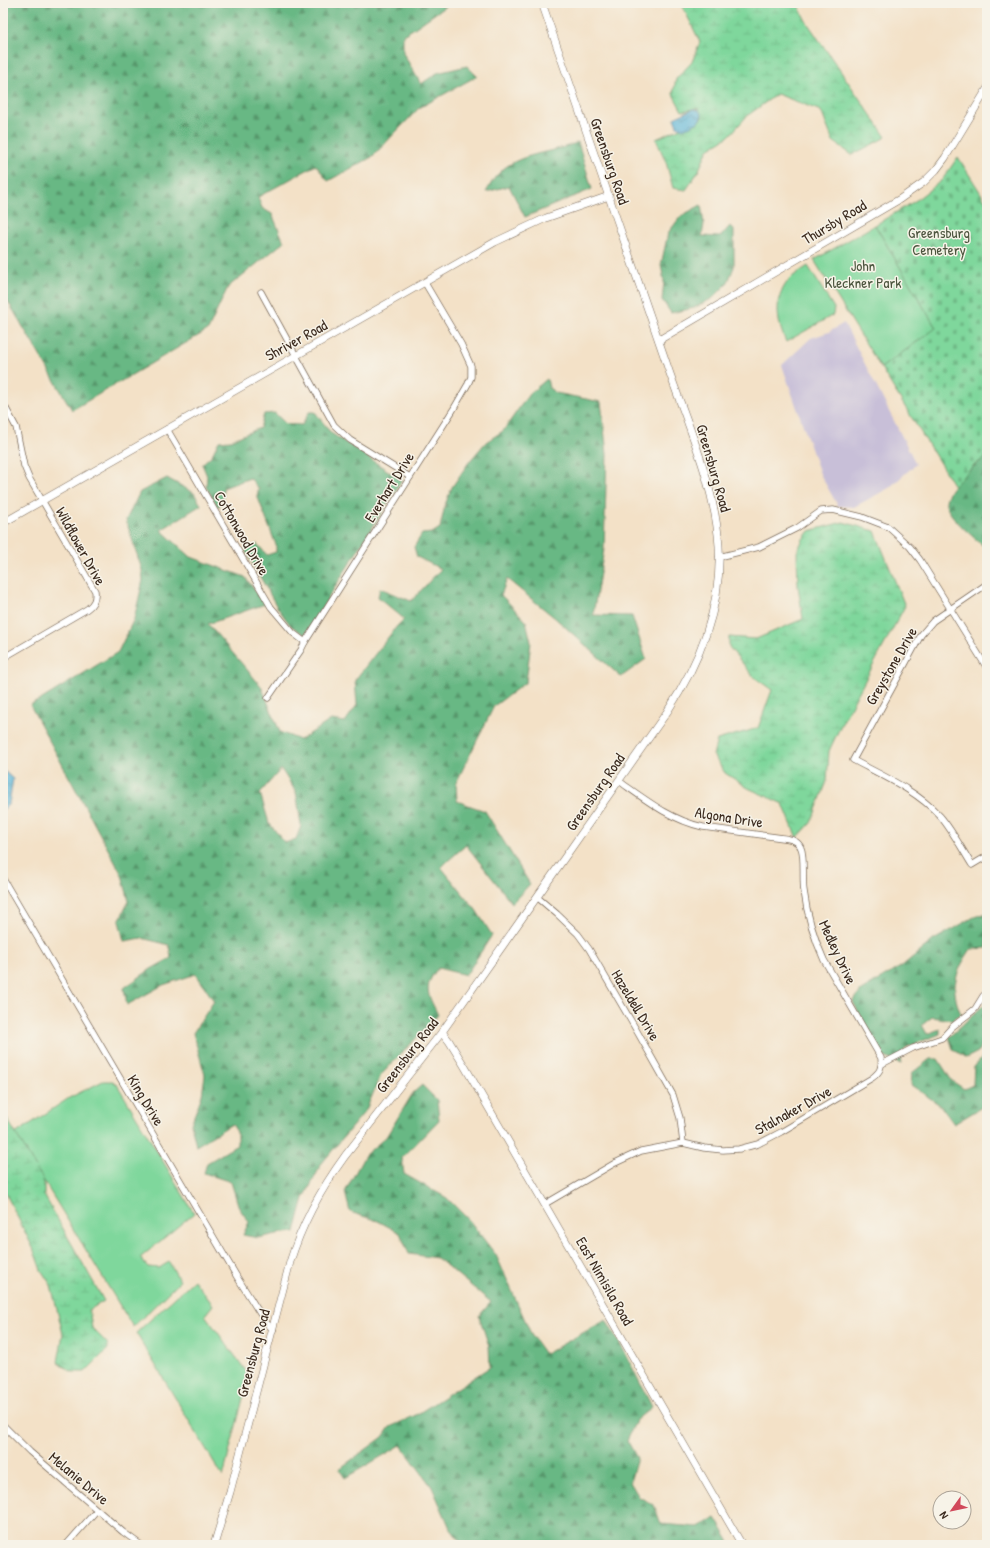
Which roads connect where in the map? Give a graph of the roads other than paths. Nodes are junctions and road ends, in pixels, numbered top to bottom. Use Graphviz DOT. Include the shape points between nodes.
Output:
graph roads {
  1 [pos="542,3"];
  2 [pos="987,89"];
  3 [pos="609,196"];
  4 [pos="425,283"];
  5 [pos="261,292"];
  6 [pos="659,340"];
  7 [pos="296,356"];
  8 [pos="3,403"];
  9 [pos="167,428"];
  10 [pos="410,476"];
  11 [pos="42,500"];
  12 [pos="3,523"];
  13 [pos="719,557"];
  14 [pos="987,584"];
  15 [pos="951,609"];
  16 [pos="304,642"];
  17 [pos="3,658"];
  18 [pos="987,668"];
  19 [pos="268,698"];
  20 [pos="619,781"];
  21 [pos="797,842"];
  22 [pos="987,856"];
  23 [pos="3,879"];
  24 [pos="537,897"];
  25 [pos="983,996"];
  26 [pos="442,1032"];
  27 [pos="882,1064"];
  28 [pos="683,1142"];
  29 [pos="545,1204"];
  30 [pos="273,1330"];
  31 [pos="3,1426"];
  32 [pos="97,1510"];
  33 [pos="66,1545"];
  34 [pos="142,1545"];
  35 [pos="214,1545"];
  36 [pos="742,1545"];
  1 -- 3 [label="main road, Greensburg Road"];
  2 -- 6 [label="main road, Thursby Road" via="945,158 924,182 893,203"];
  3 -- 4 [label="main road, Shriver Road" via="533,223"];
  3 -- 6 [label="main road, Greensburg Road"];
  4 -- 7 [label="main road, Shriver Road"];
  4 -- 10 [label="street, Everhart Drive" via="468,357 471,377"];
  5 -- 7 [label="street"];
  6 -- 13 [label="main road, Greensburg Road" via="711,496"];
  7 -- 9 [label="main road, Shriver Road"];
  7 -- 10 [label="street" via="330,419 342,433"];
  8 -- 11 [label="street, Wildflower Drive" via="16,427 24,466"];
  9 -- 11 [label="main road, Shriver Road"];
  9 -- 16 [label="street, Cottonwood Drive" via="271,607"];
  10 -- 16 [label="street, Everhart Drive"];
  11 -- 12 [label="main road, Shriver Road"];
  11 -- 17 [label="street, Wildflower Drive" via="96,596 87,609"];
  13 -- 15 [label="street" via="759,547 797,528 821,511 833,510 888,527 920,560"];
  13 -- 20 [label="main road, Greensburg Road" via="714,605 698,658 680,692"];
  14 -- 15 [label="street, Greystone Drive"];
  15 -- 18 [label="street"];
  15 -- 22 [label="street, Greystone Drive" via="933,621 921,635 852,760 911,791 927,803 941,817 972,865"];
  16 -- 19 [label="street, Everhart Drive"];
  20 -- 21 [label="street, Algona Drive" via="665,813 690,824"];
  20 -- 24 [label="main road, Greensburg Road"];
  21 -- 27 [label="street, Medley Drive" via="802,853 806,907 817,943"];
  23 -- 30 [label="street, King Drive" via="237,1277"];
  24 -- 26 [label="main road, Greensburg Road"];
  24 -- 28 [label="street, Hazeldell Drive" via="578,934 589,949 674,1095"];
  25 -- 27 [label="street, Stalnaker Drive" via="975,1008 942,1038 913,1048"];
  26 -- 29 [label="main road, East Nimisila Road"];
  26 -- 30 [label="main road, Greensburg Road" via="345,1156 319,1194 296,1244"];
  27 -- 28 [label="street, Stalnaker Drive" via="878,1074 872,1078 758,1144 723,1150"];
  28 -- 29 [label="street, Stalnaker Drive" via="627,1156"];
  29 -- 36 [label="main road, East Nimisila Road"];
  30 -- 35 [label="main road, Greensburg Road"];
  31 -- 32 [label="street, Melanie Drive"];
  32 -- 33 [label="street"];
  32 -- 34 [label="street, Melanie Drive"];
}
